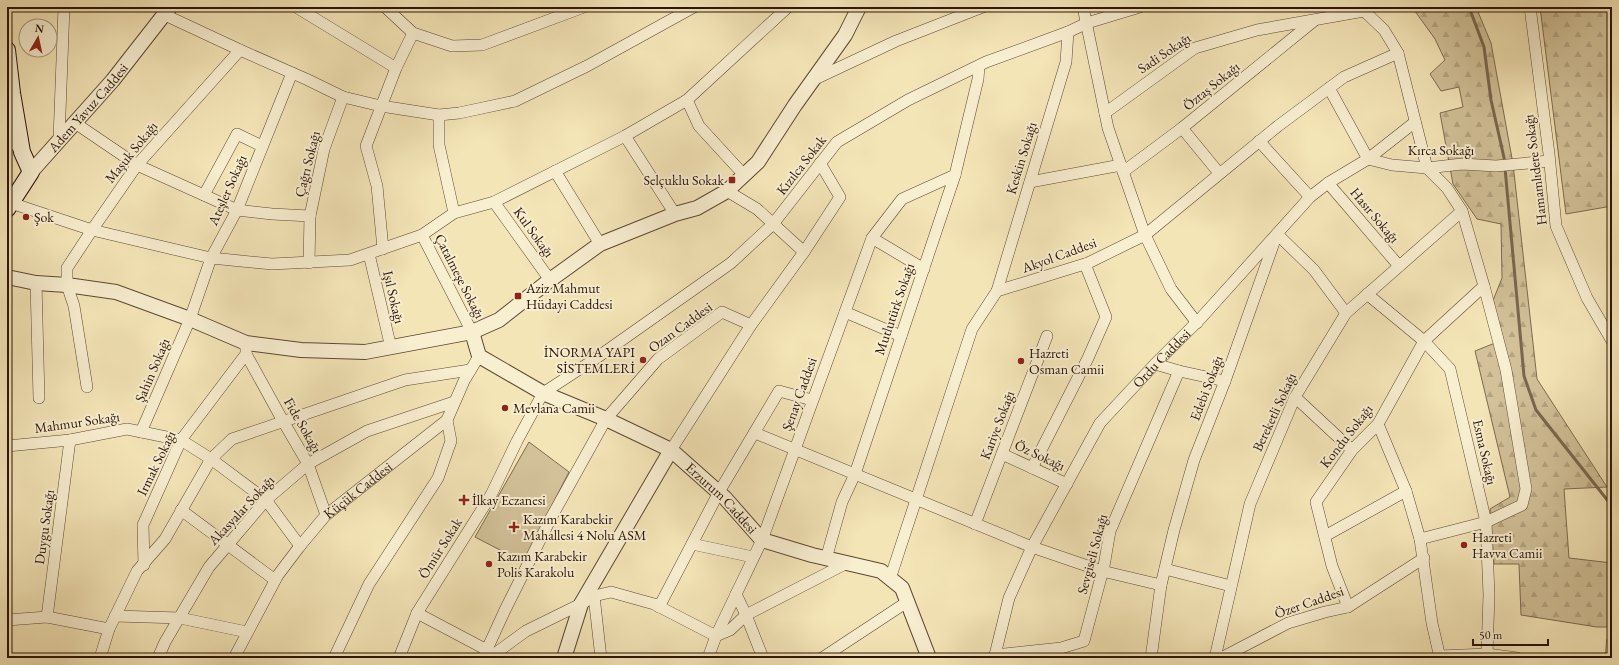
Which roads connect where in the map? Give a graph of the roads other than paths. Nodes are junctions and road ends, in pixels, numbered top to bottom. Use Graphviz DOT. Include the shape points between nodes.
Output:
graph roads {
  1 [pos="64,7"];
  2 [pos="296,7"];
  3 [pos="385,7"];
  4 [pos="584,7"];
  5 [pos="694,7"];
  6 [pos="788,7"];
  7 [pos="859,7"];
  8 [pos="982,7"];
  9 [pos="1083,7"];
  10 [pos="1140,7"];
  11 [pos="1530,7"];
  12 [pos="1362,9"];
  13 [pos="168,11"];
  14 [pos="1316,20"];
  15 [pos="1087,23"];
  16 [pos="1068,32"];
  17 [pos="414,33"];
  18 [pos="7,50"];
  19 [pos="240,50"];
  20 [pos="1398,53"];
  21 [pos="979,66"];
  22 [pos="396,68"];
  23 [pos="292,73"];
  24 [pos="815,79"];
  25 [pos="1329,88"];
  26 [pos="343,97"];
  27 [pos="687,100"];
  28 [pos="381,106"];
  29 [pos="1105,112"];
  30 [pos="439,115"];
  31 [pos="1415,122"];
  32 [pos="75,123"];
  33 [pos="1182,128"];
  34 [pos="7,136"];
  35 [pos="625,136"];
  36 [pos="59,140"];
  37 [pos="1259,141"];
  38 [pos="262,146"];
  39 [pos="22,152"];
  40 [pos="1368,159"];
  41 [pos="1549,161"];
  42 [pos="820,163"];
  43 [pos="137,165"];
  44 [pos="1427,168"];
  45 [pos="1122,169"];
  46 [pos="555,171"];
  47 [pos="31,172"];
  48 [pos="1219,173"];
  49 [pos="744,175"];
  50 [pos="955,175"];
  51 [pos="1030,182"];
  52 [pos="1328,183"];
  53 [pos="727,192"];
  54 [pos="204,195"];
  55 [pos="1310,197"];
  56 [pos="494,202"];
  57 [pos="8,203"];
  58 [pos="236,210"];
  59 [pos="1462,211"];
  60 [pos="454,213"];
  61 [pos="675,214"];
  62 [pos="310,216"];
  63 [pos="773,224"];
  64 [pos="92,230"];
  65 [pos="1277,234"];
  66 [pos="422,235"];
  67 [pos="1145,235"];
  68 [pos="872,238"];
  69 [pos="600,244"];
  70 [pos="383,249"];
  71 [pos="804,252"];
  72 [pos="369,254"];
  73 [pos="211,258"];
  74 [pos="309,263"];
  75 [pos="1085,264"];
  76 [pos="1399,266"];
  77 [pos="924,269"];
  78 [pos="7,277"];
  79 [pos="550,280"];
  80 [pos="36,283"];
  81 [pos="67,285"];
  82 [pos="1484,286"];
  83 [pos="997,291"];
  84 [pos="1367,294"];
  85 [pos="845,312"];
  86 [pos="1346,312"];
  87 [pos="190,319"];
  88 [pos="1197,323"];
  89 [pos="751,325"];
  90 [pos="472,332"];
  91 [pos="901,336"];
  92 [pos="1047,336"];
  93 [pos="1424,341"];
  94 [pos="1612,341"];
  95 [pos="391,348"];
  96 [pos="246,349"];
  97 [pos="479,356"];
  98 [pos="1154,364"];
  99 [pos="470,370"];
  100 [pos="1178,372"];
  101 [pos="1225,381"];
  102 [pos="87,387"];
  103 [pos="543,392"];
  104 [pos="1295,397"];
  105 [pos="39,398"];
  106 [pos="812,400"];
  107 [pos="454,402"];
  108 [pos="606,419"];
  109 [pos="447,420"];
  110 [pos="283,422"];
  111 [pos="1378,424"];
  112 [pos="141,432"];
  113 [pos="755,433"];
  114 [pos="70,440"];
  115 [pos="181,440"];
  116 [pos="7,446"];
  117 [pos="671,450"];
  118 [pos="794,450"];
  119 [pos="1352,450"];
  120 [pos="1002,454"];
  121 [pos="211,459"];
  122 [pos="308,464"];
  123 [pos="1032,468"];
  124 [pos="855,474"];
  125 [pos="1067,484"];
  126 [pos="1406,491"];
  127 [pos="719,492"];
  128 [pos="916,499"];
  129 [pos="266,500"];
  130 [pos="181,510"];
  131 [pos="326,515"];
  132 [pos="1486,522"];
  133 [pos="975,524"];
  134 [pos="1325,536"];
  135 [pos="1420,539"];
  136 [pos="762,540"];
  137 [pos="228,544"];
  138 [pos="692,544"];
  139 [pos="300,546"];
  140 [pos="1032,547"];
  141 [pos="753,557"];
  142 [pos="1424,558"];
  143 [pos="826,559"];
  144 [pos="847,563"];
  145 [pos="144,565"];
  146 [pos="1165,569"];
  147 [pos="1102,571"];
  148 [pos="890,578"];
  149 [pos="275,580"];
  150 [pos="1160,584"];
  151 [pos="1231,586"];
  152 [pos="736,594"];
  153 [pos="594,596"];
  154 [pos="907,602"];
  155 [pos="580,604"];
  156 [pos="659,607"];
  157 [pos="1348,607"];
  158 [pos="417,613"];
  159 [pos="115,616"];
  160 [pos="746,616"];
  161 [pos="47,617"];
  162 [pos="180,618"];
  163 [pos="7,620"];
  164 [pos="109,629"];
  165 [pos="248,632"];
  166 [pos="716,636"];
  167 [pos="1612,642"];
  168 [pos="1487,654"];
  169 [pos="487,656"];
  170 [pos="994,656"];
  171 [pos="762,657"];
  172 [pos="1438,657"];
  173 [pos="100,658"];
  174 [pos="158,658"];
  175 [pos="234,658"];
  176 [pos="334,658"];
  177 [pos="399,658"];
  178 [pos="564,658"];
  179 [pos="601,658"];
  180 [pos="708,658"];
  181 [pos="822,658"];
  182 [pos="929,658"];
  183 [pos="1151,658"];
  184 [pos="1215,658"];
  185 [pos="1221,658"];
  186 [pos="1517,658"];
  187 [pos="1611,658"];
  1 -- 36 [label="street"];
  2 -- 22 [label="street"];
  3 -- 17 [label="street"];
  4 -- 17 [label="street" via="482,45 452,46"];
  5 -- 30 [label="street" via="587,66 515,101"];
  6 -- 27 [label="street"];
  7 -- 24 [label="street"];
  8 -- 24 [label="street"];
  9 -- 15 [label="street"];
  10 -- 15 [label="street, Kızılca Sokak"];
  11 -- 41 [label="street, Hamamlıdere Sokağı"];
  12 -- 14 [label="street, Sadi Sokağı"];
  12 -- 20 [label="street" via="1384,30"];
  13 -- 19 [label="street"];
  13 -- 32 [label="street, Adem Yavuz Caddesi"];
  14 -- 29 [label="street, Sadi Sokağı" via="1257,30 1195,48"];
  14 -- 33 [label="street, Öztaş Sokağı"];
  15 -- 16 [label="street, Kızılca Sokak"];
  15 -- 29 [label="street"];
  16 -- 21 [label="street, Kızılca Sokak"];
  16 -- 51 [label="street, Keskin Sokağı" via="1066,62"];
  17 -- 22 [label="street"];
  18 -- 39 [label="main road"];
  19 -- 23 [label="street"];
  19 -- 43 [label="street, Maşuk Sokağı"];
  20 -- 25 [label="street, Akyol Caddesi" via="1344,76"];
  20 -- 31 [label="street"];
  21 -- 42 [label="street, Kızılca Sokak" via="908,100 837,142"];
  21 -- 50 [label="street, Mutlutürk Sokağı"];
  22 -- 28 [label="street"];
  23 -- 26 [label="street"];
  23 -- 38 [label="street, Ateşler Sokağı"];
  24 -- 49 [label="street" via="758,162"];
  25 -- 37 [label="street, Akyol Caddesi"];
  25 -- 40 [label="street"];
  26 -- 28 [label="street"];
  26 -- 62 [label="street, Çağrı Sokağı" via="324,149"];
  27 -- 35 [label="street"];
  27 -- 49 [label="street" via="699,126"];
  28 -- 30 [label="street"];
  28 -- 70 [label="street" via="366,146 377,186"];
  29 -- 45 [label="street"];
  30 -- 60 [label="street" via="439,145"];
  31 -- 40 [label="street, Ordu Caddesi"];
  31 -- 44 [label="street"];
  32 -- 36 [label="street, Adem Yavuz Caddesi"];
  32 -- 43 [label="street"];
  33 -- 45 [label="street, Öztaş Sokağı"];
  33 -- 48 [label="street"];
  34 -- 39 [label="street"];
  35 -- 46 [label="street"];
  35 -- 61 [label="street"];
  36 -- 47 [label="street, Adem Yavuz Caddesi"];
  37 -- 48 [label="street, Akyol Caddesi"];
  37 -- 55 [label="street"];
  38 -- 54 [label="street" via="237,134"];
  38 -- 58 [label="street, Ateşler Sokağı"];
  39 -- 47 [label="main road"];
  40 -- 44 [label="street, Kırca Sokağı" via="1392,165"];
  40 -- 52 [label="street, Ordu Caddesi"];
  41 -- 44 [label="street, Kırca Sokağı"];
  41 -- 94 [label="street, Hamamlıdere Sokağı" via="1556,226 1587,298"];
  42 -- 63 [label="street, Kızılca Sokak"];
  42 -- 71 [label="street" via="840,197"];
  43 -- 54 [label="street"];
  43 -- 64 [label="street, Maşuk Sokağı"];
  44 -- 59 [label="street" via="1447,188"];
  45 -- 51 [label="street"];
  45 -- 67 [label="street"];
  46 -- 56 [label="street"];
  46 -- 69 [label="street"];
  47 -- 57 [label="main road, Adem Yavuz Caddesi"];
  48 -- 67 [label="street, Akyol Caddesi"];
  49 -- 53 [label="street"];
  50 -- 68 [label="street, Şenay Caddesi" via="902,199"];
  50 -- 77 [label="street, Mutlutürk Sokağı"];
  51 -- 83 [label="street, Keskin Sokağı"];
  52 -- 55 [label="street, Ordu Caddesi"];
  52 -- 76 [label="street, Hasır Sokağı"];
  53 -- 61 [label="street" via="697,208"];
  53 -- 63 [label="street" via="757,208"];
  54 -- 58 [label="street"];
  55 -- 65 [label="street, Ordu Caddesi"];
  56 -- 60 [label="street"];
  56 -- 79 [label="street, Kul Sokağı"];
  57 -- 64 [label="street"];
  58 -- 62 [label="street"];
  58 -- 73 [label="street, Ateşler Sokağı"];
  59 -- 76 [label="street, Bereketli Sokağı"];
  59 -- 82 [label="street"];
  60 -- 66 [label="street"];
  61 -- 69 [label="street"];
  62 -- 74 [label="street, Çağrı Sokağı"];
  63 -- 71 [label="street"];
  63 -- 103 [label="street, Kızılca Sokak" via="731,263"];
  64 -- 73 [label="street"];
  64 -- 81 [label="street, Maşuk Sokağı" via="67,268"];
  65 -- 86 [label="street" via="1314,270"];
  65 -- 88 [label="street, Ordu Caddesi"];
  65 -- 101 [label="street, Edebi Sokağı"];
  66 -- 70 [label="street"];
  66 -- 90 [label="street, Çatalmeşe Sokağı"];
  67 -- 75 [label="street, Akyol Caddesi"];
  67 -- 88 [label="street" via="1170,289"];
  68 -- 77 [label="street"];
  68 -- 85 [label="street, Şenay Caddesi"];
  69 -- 79 [label="street"];
  70 -- 72 [label="street"];
  71 -- 89 [label="street"];
  72 -- 74 [label="street" via="350,260"];
  72 -- 95 [label="street, Işıl Sokağı"];
  73 -- 74 [label="street" via="272,264"];
  73 -- 87 [label="street, Ateşler Sokağı"];
  75 -- 83 [label="street, Akyol Caddesi"];
  75 -- 123 [label="street" via="1106,317"];
  76 -- 84 [label="street, Bereketli Sokağı"];
  77 -- 91 [label="street, Mutlutürk Sokağı"];
  78 -- 80 [label="street"];
  79 -- 90 [label="street" via="499,320"];
  80 -- 81 [label="street"];
  80 -- 105 [label="street"];
  81 -- 87 [label="street" via="116,292"];
  81 -- 102 [label="street" via="74,306"];
  82 -- 93 [label="street, Kondu Sokağı"];
  82 -- 132 [label="street" via="1506,370 1526,489 1522,505"];
  83 -- 128 [label="street" via="972,329"];
  84 -- 86 [label="street, Bereketli Sokağı"];
  84 -- 93 [label="street, Esma Sokağı"];
  85 -- 91 [label="street"];
  85 -- 106 [label="street, Şenay Caddesi"];
  86 -- 104 [label="street, Bereketli Sokağı"];
  87 -- 96 [label="street"];
  87 -- 112 [label="street, Şahin Sokağı"];
  88 -- 98 [label="street, Ordu Caddesi"];
  89 -- 108 [label="street, Ozan Caddesi" via="722,312 658,359"];
  89 -- 117 [label="street"];
  90 -- 95 [label="street"];
  90 -- 97 [label="street"];
  91 -- 124 [label="street, Mutlutürk Sokağı"];
  92 -- 120 [label="street, Kariye Sokağı"];
  93 -- 111 [label="street, Kondu Sokağı"];
  93 -- 132 [label="street, Esma Sokağı" via="1450,369"];
  95 -- 96 [label="street" via="365,352"];
  96 -- 110 [label="street, Fide Sokağı"];
  96 -- 115 [label="street, Irmak Sokağı"];
  97 -- 99 [label="street"];
  97 -- 103 [label="street, Erzurum Caddesi"];
  98 -- 100 [label="street"];
  98 -- 125 [label="street, Ordu Caddesi" via="1100,423"];
  99 -- 107 [label="street"];
  99 -- 110 [label="street" via="405,380"];
  100 -- 101 [label="street"];
  100 -- 147 [label="street, Sevgiseli Sokağı" via="1110,531"];
  101 -- 146 [label="street, Edebi Sokağı" via="1194,460"];
  103 -- 108 [label="street, Erzurum Caddesi"];
  103 -- 158 [label="street, Ömür Sokak" via="491,495"];
  104 -- 119 [label="street"];
  104 -- 151 [label="street, Bereketli Sokağı" via="1250,504"];
  106 -- 113 [label="street" via="779,391"];
  106 -- 118 [label="street, Şenay Caddesi"];
  107 -- 109 [label="street"];
  107 -- 122 [label="street, Akasyalar Sokağı" via="367,431"];
  108 -- 117 [label="street, Erzurum Caddesi"];
  108 -- 169 [label="street, Ozan Caddesi" via="547,525 505,610"];
  109 -- 131 [label="street, Küçük Caddesi"];
  109 -- 176 [label="street" via="451,442 438,478 369,584"];
  110 -- 121 [label="street" via="232,439"];
  110 -- 122 [label="street, Fide Sokağı"];
  111 -- 119 [label="street, Kondu Sokağı"];
  111 -- 126 [label="street"];
  112 -- 114 [label="street, Mahmur Sokağı" via="126,429"];
  112 -- 115 [label="street, Mahmur Sokağı"];
  113 -- 118 [label="street"];
  113 -- 127 [label="street"];
  114 -- 116 [label="street, Mahmur Sokağı"];
  114 -- 161 [label="street, Duygu Sokağı"];
  115 -- 121 [label="street, Mahmur Sokağı"];
  115 -- 145 [label="street, Irmak Sokağı" via="143,526"];
  117 -- 127 [label="street, Erzurum Caddesi"];
  117 -- 155 [label="street"];
  118 -- 124 [label="street"];
  118 -- 136 [label="street, Şenay Caddesi"];
  119 -- 134 [label="street, Kondu Sokağı" via="1316,502"];
  120 -- 123 [label="street, Öz Sokağı"];
  120 -- 133 [label="street, Kariye Sokağı"];
  121 -- 129 [label="street, Mahmur Sokağı"];
  121 -- 130 [label="street"];
  122 -- 129 [label="street, Akasyalar Sokağı"];
  122 -- 131 [label="street, Fide Sokağı"];
  123 -- 125 [label="street, Öz Sokağı"];
  124 -- 128 [label="street"];
  124 -- 143 [label="street, Mutlutürk Sokağı" via="842,502"];
  125 -- 140 [label="street, Ordu Caddesi"];
  126 -- 134 [label="street"];
  126 -- 135 [label="street"];
  127 -- 136 [label="street, Erzurum Caddesi"];
  127 -- 138 [label="street"];
  128 -- 133 [label="street"];
  128 -- 148 [label="street"];
  129 -- 137 [label="street, Akasyalar Sokağı"];
  129 -- 139 [label="street, Mahmur Sokağı"];
  130 -- 137 [label="street"];
  130 -- 145 [label="street" via="165,539"];
  131 -- 139 [label="street, Küçük Caddesi"];
  132 -- 135 [label="street"];
  132 -- 168 [label="street, Esma Sokağı" via="1489,595"];
  133 -- 140 [label="street"];
  134 -- 157 [label="street, Kondu Sokağı" via="1332,566"];
  135 -- 142 [label="street"];
  136 -- 141 [label="street, Şenay Caddesi"];
  136 -- 143 [label="street, Erzurum Caddesi"];
  137 -- 149 [label="street"];
  137 -- 162 [label="street, Akasyalar Sokağı" via="209,567"];
  138 -- 141 [label="street"];
  138 -- 156 [label="street"];
  139 -- 149 [label="street, Küçük Caddesi"];
  140 -- 147 [label="street"];
  140 -- 170 [label="street, Ordu Caddesi" via="1009,598"];
  141 -- 152 [label="street, Şenay Caddesi"];
  142 -- 157 [label="street, Özer Caddesi"];
  142 -- 172 [label="street"];
  143 -- 144 [label="street, Erzurum Caddesi"];
  144 -- 148 [label="street, Erzurum Caddesi" via="881,571"];
  144 -- 160 [label="street"];
  145 -- 159 [label="street" via="137,571"];
  146 -- 150 [label="street, Edebi Sokağı"];
  146 -- 151 [label="street"];
  147 -- 150 [label="street"];
  147 -- 170 [label="street, Sevgiseli Sokağı" via="1084,641 1062,648"];
  148 -- 154 [label="street, Erzurum Caddesi" via="902,588"];
  149 -- 165 [label="street, Küçük Caddesi"];
  150 -- 183 [label="street, Edebi Sokağı"];
  151 -- 184 [label="street, Bereketli Sokağı"];
  152 -- 160 [label="street"];
  152 -- 166 [label="street, Şenay Caddesi"];
  153 -- 155 [label="street"];
  153 -- 156 [label="street" via="611,592"];
  153 -- 179 [label="street"];
  154 -- 181 [label="street"];
  154 -- 182 [label="street, Erzurum Caddesi"];
  155 -- 169 [label="street" via="526,631"];
  155 -- 178 [label="street"];
  156 -- 166 [label="street"];
  157 -- 185 [label="street, Özer Caddesi" via="1288,623"];
  158 -- 169 [label="street"];
  158 -- 177 [label="street, Ömür Sokak"];
  159 -- 162 [label="street"];
  159 -- 164 [label="street"];
  160 -- 166 [label="street" via="730,630"];
  160 -- 171 [label="street"];
  161 -- 163 [label="street"];
  161 -- 164 [label="street"];
  162 -- 165 [label="street"];
  162 -- 174 [label="street, Akasyalar Sokağı"];
  164 -- 173 [label="street"];
  165 -- 175 [label="street, Küçük Caddesi"];
  166 -- 180 [label="street, Şenay Caddesi"];
  167 -- 187 [label="street"];
  168 -- 172 [label="street"];
  168 -- 186 [label="street"];
}
